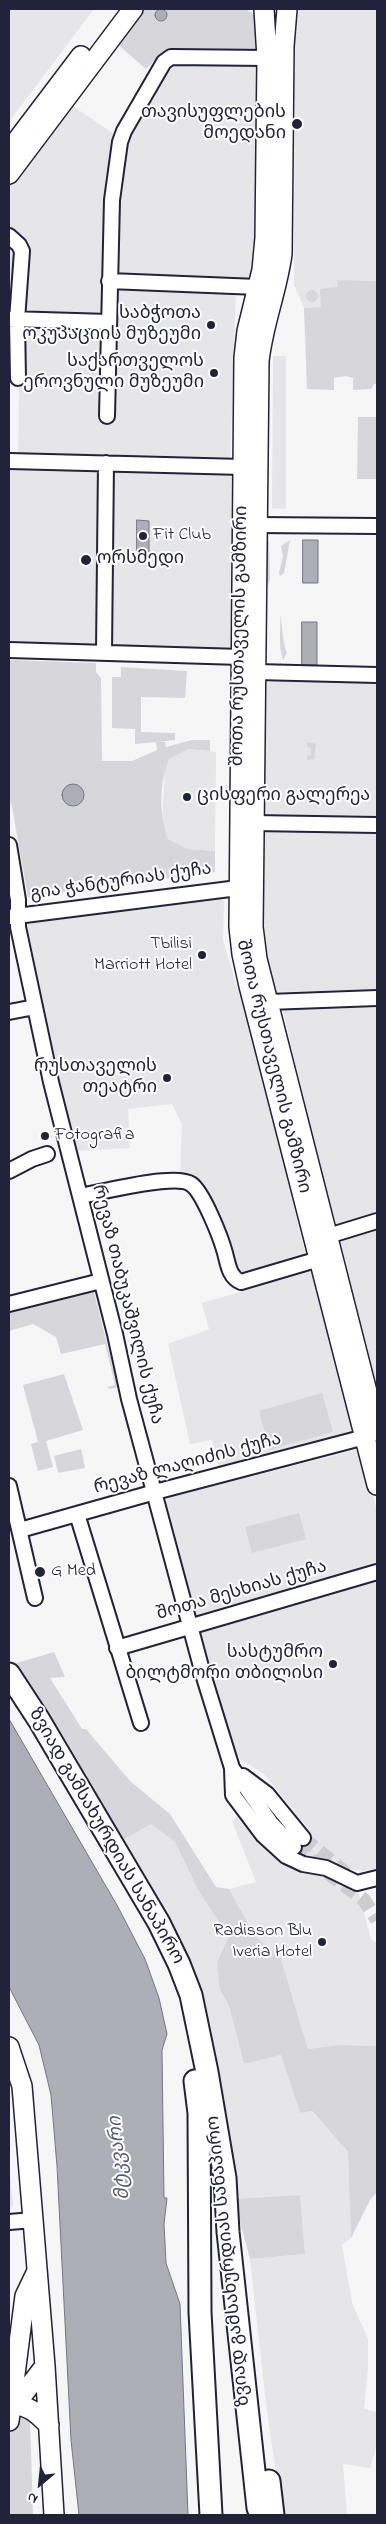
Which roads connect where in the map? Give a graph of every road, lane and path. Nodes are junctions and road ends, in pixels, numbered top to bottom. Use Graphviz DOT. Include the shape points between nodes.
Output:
graph roads {
  1 [pos="117,9"];
  2 [pos="133,9"];
  3 [pos="262,10"];
  4 [pos="287,12"];
  5 [pos="267,58"];
  6 [pos="9,151"];
  7 [pos="9,174"];
  8 [pos="9,236"];
  9 [pos="109,281"];
  10 [pos="258,287"];
  11 [pos="13,319"];
  12 [pos="108,322"];
  13 [pos="18,378"];
  14 [pos="108,416"];
  15 [pos="9,461"];
  16 [pos="106,463"];
  17 [pos="243,467"];
  18 [pos="257,525"];
  19 [pos="377,526"];
  20 [pos="9,650"];
  21 [pos="104,652"];
  22 [pos="242,657"];
  23 [pos="256,672"];
  24 [pos="377,675"];
  25 [pos="253,823"];
  26 [pos="377,825"];
  27 [pos="9,845"];
  28 [pos="238,888"];
  29 [pos="13,916"];
  30 [pos="377,998"];
  31 [pos="268,1002"];
  32 [pos="35,1007"];
  33 [pos="9,1012"];
  34 [pos="46,1154"];
  35 [pos="9,1171"];
  36 [pos="81,1196"];
  37 [pos="377,1221"];
  38 [pos="328,1236"];
  39 [pos="319,1258"];
  40 [pos="101,1281"];
  41 [pos="9,1304"];
  42 [pos="371,1434"];
  43 [pos="377,1485"];
  44 [pos="9,1486"];
  45 [pos="155,1492"];
  46 [pos="77,1514"];
  47 [pos="20,1530"];
  48 [pos="377,1572"];
  49 [pos="35,1598"];
  50 [pos="192,1627"];
  51 [pos="117,1648"];
  52 [pos="9,1674"];
  53 [pos="9,1692"];
  54 [pos="141,1723"];
  55 [pos="232,1768"];
  56 [pos="299,1843"];
  57 [pos="377,1878"];
  58 [pos="9,2047"];
  59 [pos="199,2113"];
  60 [pos="34,2220"];
  61 [pos="9,2222"];
  62 [pos="38,2270"];
  63 [pos="46,2366"];
  64 [pos="11,2412"];
  65 [pos="49,2425"];
  66 [pos="259,2513"];
  67 [pos="54,2515"];
  68 [pos="211,2515"];
  1 -- 6 [label="main road"];
  2 -- 7 [label="main road"];
  3 -- 5 [label="main road, შოთა რუსთაველის გამზირი"];
  4 -- 18 [label="main road, შოთა რუსთაველის გამზირი" via="282,254 259,361"];
  5 -- 9 [label="street" via="171,57 164,62 120,142 112,200"];
  5 -- 10 [label="main road, შოთა რუსთაველის გამზირი" via="265,238"];
  8 -- 11 [label="street" via="22,251"];
  9 -- 10 [label="street"];
  9 -- 12 [label="street"];
  10 -- 17 [label="main road, შოთა რუსთაველის გამზირი" via="244,358"];
  11 -- 12 [label="street"];
  11 -- 13 [label="street"];
  12 -- 14 [label="street"];
  15 -- 16 [label="street"];
  16 -- 17 [label="street"];
  16 -- 21 [label="street"];
  17 -- 22 [label="main road, შოთა რუსთაველის გამზირი"];
  18 -- 19 [label="street"];
  18 -- 23 [label="main road, შოთა რუსთაველის გამზირი"];
  20 -- 21 [label="street"];
  21 -- 22 [label="street"];
  22 -- 28 [label="main road, შოთა რუსთაველის გამზირი"];
  23 -- 24 [label="street"];
  23 -- 25 [label="main road, შოთა რუსთაველის გამზირი"];
  25 -- 26 [label="street"];
  25 -- 31 [label="main road, შოთა რუსთაველის გამზირი" via="253,936"];
  27 -- 29 [label="street, რევაზ თაბუკაშვილის ქუჩა" via="18,900"];
  28 -- 29 [label="street, გია ჭანტურიას ქუჩა"];
  28 -- 39 [label="main road, შოთა რუსთაველის გამზირი" via="242,954"];
  29 -- 32 [label="street, რევაზ თაბუკაშვილის ქუჩა"];
  30 -- 31 [label="street"];
  31 -- 38 [label="main road, შოთა რუსთაველის გამზირი"];
  32 -- 33 [label="street"];
  32 -- 36 [label="street, რევაზ თაბუკაშვილის ქუჩა"];
  34 -- 35 [label="street"];
  36 -- 39 [label="street" via="162,1181 178,1180 192,1184 202,1198 231,1274 240,1282"];
  36 -- 40 [label="street, რევაზ თაბუკაშვილის ქუჩა"];
  37 -- 38 [label="street"];
  38 -- 42 [label="main road, შოთა რუსთაველის გამზირი"];
  39 -- 42 [label="main road, შოთა რუსთაველის გამზირი"];
  40 -- 41 [label="street"];
  40 -- 45 [label="street, რევაზ თაბუკაშვილის ქუჩა"];
  42 -- 43 [label="main road, შოთა რუსთაველის გამზირი"];
  42 -- 45 [label="street, რევაზ ლაღიძის ქუჩა"];
  44 -- 47 [label="street"];
  45 -- 46 [label="street, რევაზ ლაღიძის ქუჩა"];
  45 -- 50 [label="street, რევაზ თაბუკაშვილის ქუჩა"];
  46 -- 47 [label="street, რევაზ ლაღიძის ქუჩა"];
  46 -- 51 [label="street"];
  47 -- 49 [label="street"];
  48 -- 50 [label="street, შოთა მესხიას ქუჩა"];
  50 -- 51 [label="street, შოთა მესხიას ქუჩა"];
  50 -- 55 [label="street, რევაზ თაბუკაშვილის ქუჩა" via="205,1683"];
  51 -- 54 [label="street"];
  52 -- 66 [label="highway, ზვიად გამსახურდიას სანაპირო" via="144,1898 179,1964 197,2021 244,2266"];
  53 -- 59 [label="highway, ზვიად გამსახურდიას სანაპირო" via="162,1956 187,2028"];
  55 -- 56 [label="street" via="267,1794"];
  55 -- 57 [label="street, რევაზ თაბუკაშვილის ქუჩა" via="233,1796 263,1835 286,1856 303,1864 326,1868 357,1883"];
  58 -- 60 [label="main road" via="22,2086"];
  59 -- 66 [label="highway"];
  59 -- 68 [label="highway, ზვიად გამსახურდიას სანაპირო" via="200,2312"];
  60 -- 61 [label="street"];
  60 -- 62 [label="main road"];
  62 -- 63 [label="main road"];
  62 -- 64 [label="main road" via="25,2296"];
  63 -- 64 [label="main road"];
  63 -- 65 [label="main road"];
  64 -- 65 [label="main road" via="25,2406"];
  65 -- 67 [label="main road"];
}
